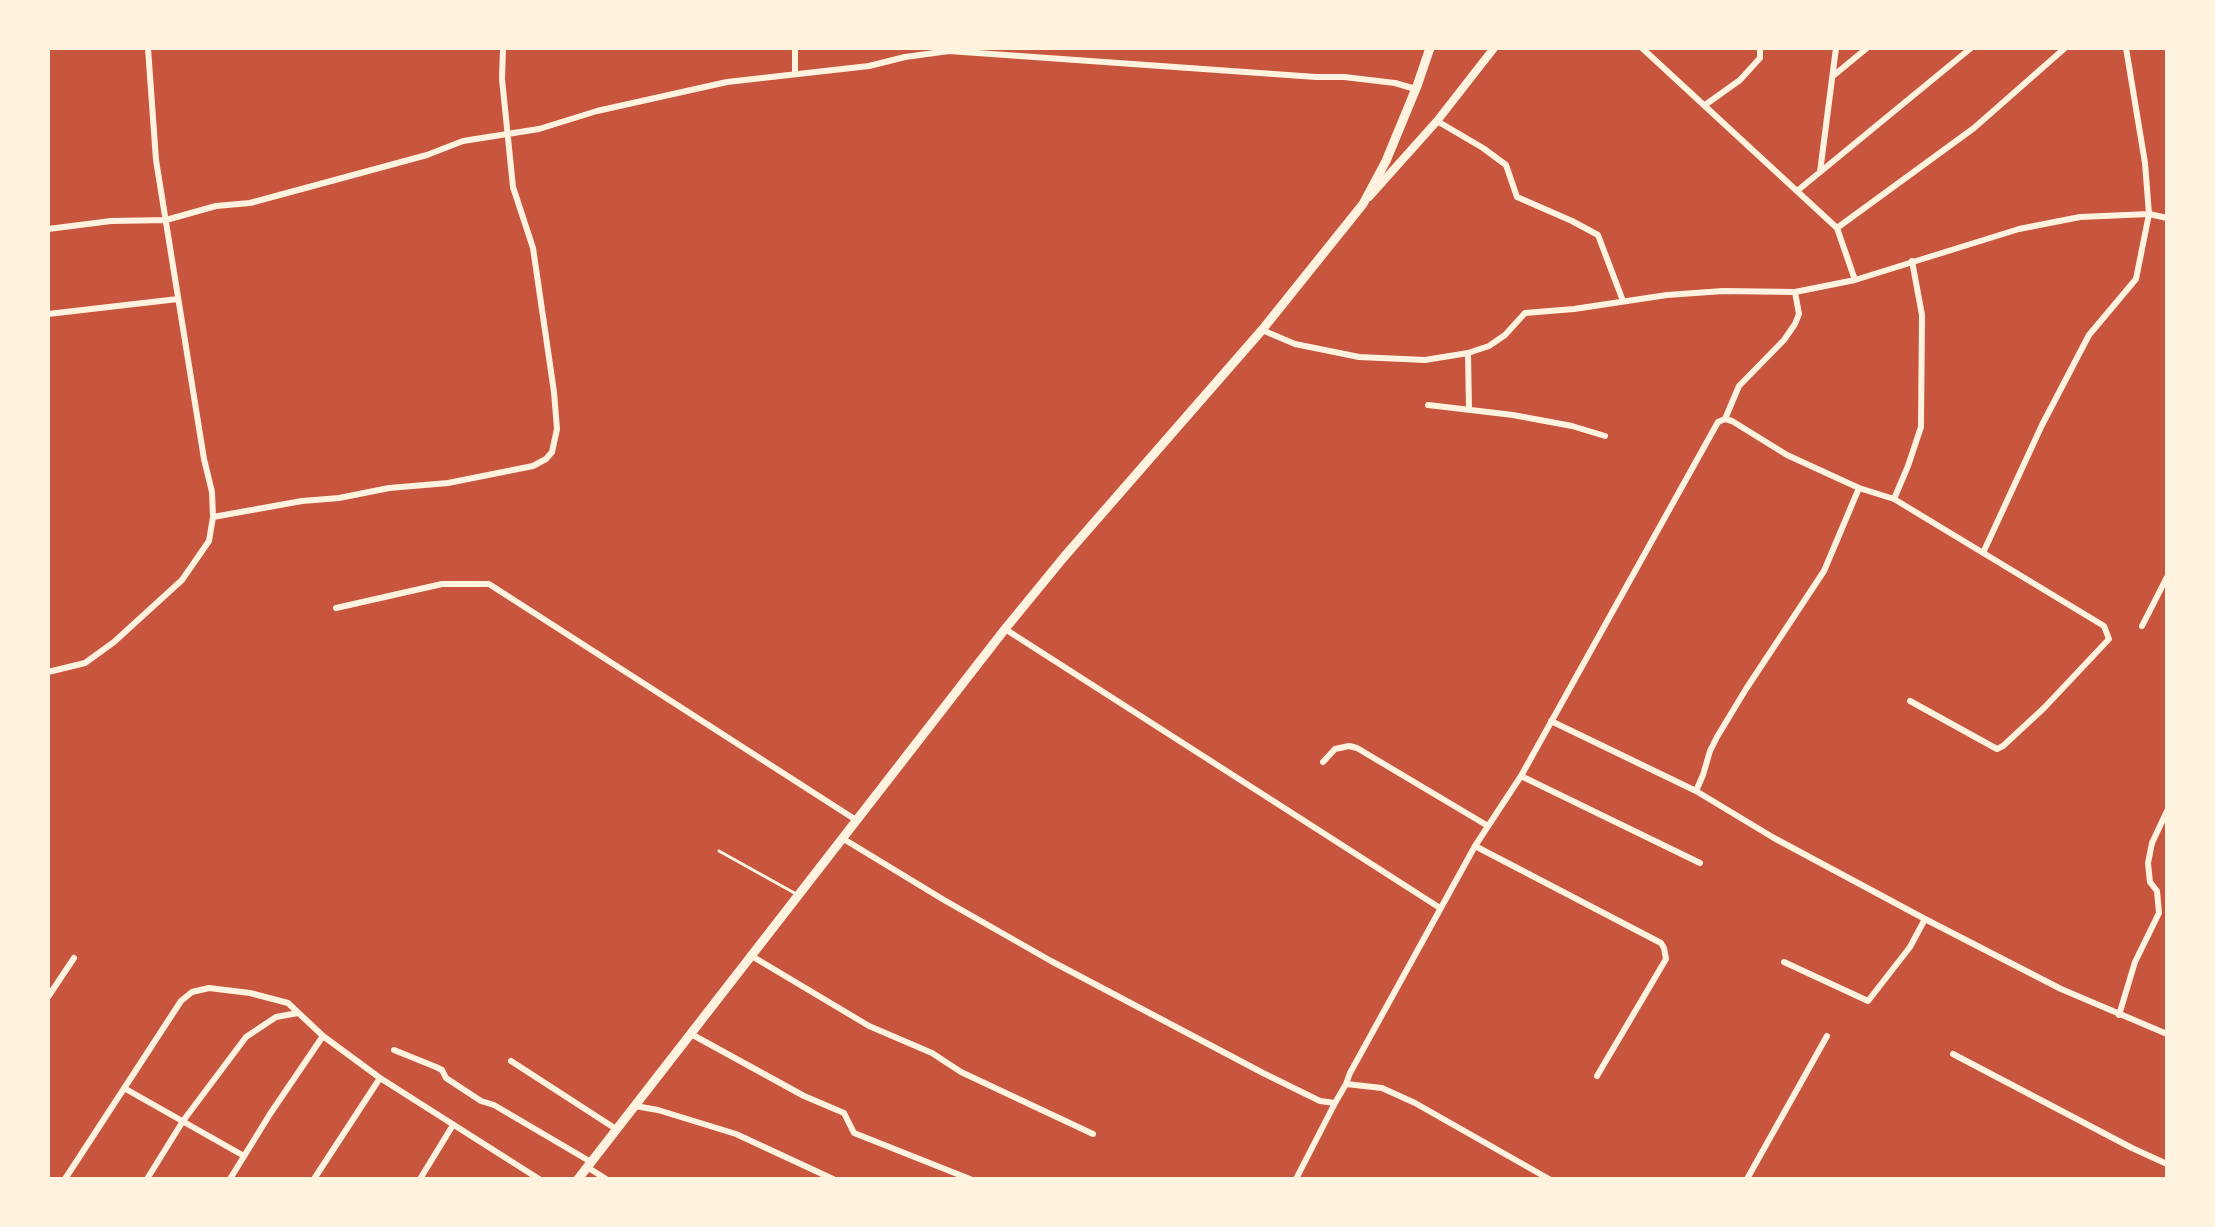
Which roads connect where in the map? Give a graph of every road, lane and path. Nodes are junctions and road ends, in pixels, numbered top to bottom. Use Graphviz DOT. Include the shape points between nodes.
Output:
graph roads {
  1 [pos="148,48"];
  2 [pos="503,48"];
  3 [pos="795,48"];
  4 [pos="1429,48"];
  5 [pos="1494,48"];
  6 [pos="1642,48"];
  7 [pos="1760,48"];
  8 [pos="1836,48"];
  9 [pos="1867,48"];
  10 [pos="1971,48"];
  11 [pos="2065,48"];
  12 [pos="2126,48"];
  13 [pos="795,74"];
  14 [pos="1832,77"];
  15 [pos="1417,86"];
  16 [pos="1705,105"];
  17 [pos="1437,121"];
  18 [pos="507,133"];
  19 [pos="1820,172"];
  20 [pos="1797,191"];
  21 [pos="1363,204"];
  22 [pos="2149,214"];
  23 [pos="2167,218"];
  24 [pos="166,220"];
  25 [pos="1837,228"];
  26 [pos="48,229"];
  27 [pos="1912,261"];
  28 [pos="1855,280"];
  29 [pos="1795,292"];
  30 [pos="178,299"];
  31 [pos="1623,301"];
  32 [pos="48,314"];
  33 [pos="1262,330"];
  34 [pos="1468,353"];
  35 [pos="1428,405"];
  36 [pos="1469,408"];
  37 [pos="1725,419"];
  38 [pos="1605,436"];
  39 [pos="1859,488"];
  40 [pos="1894,499"];
  41 [pos="213,517"];
  42 [pos="1983,553"];
  43 [pos="2167,577"];
  44 [pos="336,608"];
  45 [pos="2142,626"];
  46 [pos="1005,629"];
  47 [pos="48,672"];
  48 [pos="1910,701"];
  49 [pos="1551,721"];
  50 [pos="1323,762"];
  51 [pos="1521,776"];
  52 [pos="1696,791"];
  53 [pos="2167,811"];
  54 [pos="856,820"];
  55 [pos="1488,826"];
  56 [pos="842,838"];
  57 [pos="1475,846"];
  58 [pos="719,851"];
  59 [pos="1700,863"];
  60 [pos="798,895"];
  61 [pos="1440,908"];
  62 [pos="1925,919"];
  63 [pos="750,955"];
  64 [pos="74,958"];
  65 [pos="1784,962"];
  66 [pos="48,997"];
  67 [pos="298,1013"];
  68 [pos="2119,1015"];
  69 [pos="691,1034"];
  70 [pos="2167,1034"];
  71 [pos="323,1036"];
  72 [pos="1827,1036"];
  73 [pos="394,1050"];
  74 [pos="1953,1054"];
  75 [pos="511,1061"];
  76 [pos="1597,1076"];
  77 [pos="380,1078"];
  78 [pos="1346,1084"];
  79 [pos="124,1088"];
  80 [pos="1335,1103"];
  81 [pos="634,1106"];
  82 [pos="183,1121"];
  83 [pos="453,1125"];
  84 [pos="616,1129"];
  85 [pos="1093,1134"];
  86 [pos="244,1156"];
  87 [pos="589,1164"];
  88 [pos="2167,1164"];
  89 [pos="65,1179"];
  90 [pos="147,1179"];
  91 [pos="230,1179"];
  92 [pos="314,1179"];
  93 [pos="420,1179"];
  94 [pos="539,1179"];
  95 [pos="578,1179"];
  96 [pos="606,1179"];
  97 [pos="833,1179"];
  98 [pos="970,1179"];
  99 [pos="1296,1179"];
  100 [pos="1549,1179"];
  101 [pos="1747,1179"];
  1 -- 24 [label="street"];
  2 -- 18 [label="street"];
  3 -- 13 [label="street"];
  4 -- 15 [label="main road"];
  5 -- 17 [label="main road"];
  6 -- 16 [label="street"];
  7 -- 16 [label="street" via="1760,58 1740,80"];
  8 -- 14 [label="street"];
  9 -- 14 [label="street"];
  10 -- 19 [label="street"];
  11 -- 25 [label="street" via="1974,128"];
  12 -- 22 [label="street"];
  13 -- 15 [label="street" via="949,51"];
  13 -- 18 [label="street" via="727,82"];
  14 -- 19 [label="street"];
  15 -- 21 [label="main road"];
  16 -- 20 [label="street"];
  17 -- 21 [label="main road"];
  17 -- 31 [label="street" via="1506,165 1517,197 1598,235"];
  18 -- 24 [label="street" via="250,203"];
  18 -- 41 [label="street" via="513,187 533,248 552,377 557,429 552,452 533,466 448,483"];
  19 -- 20 [label="street"];
  20 -- 25 [label="street"];
  21 -- 33 [label="main road"];
  22 -- 23 [label="street"];
  22 -- 27 [label="street" via="2064,220"];
  22 -- 42 [label="street" via="2136,279 2089,335"];
  24 -- 26 [label="street"];
  24 -- 30 [label="street"];
  25 -- 28 [label="street"];
  27 -- 28 [label="street"];
  27 -- 40 [label="street" via="1922,315 1921,427"];
  28 -- 29 [label="street"];
  29 -- 31 [label="street" via="1723,291"];
  29 -- 37 [label="street" via="1795,324 1739,386"];
  30 -- 32 [label="street"];
  30 -- 41 [label="street"];
  31 -- 34 [label="street" via="1525,313 1497,341"];
  33 -- 34 [label="street" via="1295,344 1359,357 1425,360"];
  33 -- 46 [label="main road"];
  34 -- 36 [label="street"];
  35 -- 36 [label="street"];
  36 -- 38 [label="street"];
  37 -- 39 [label="street"];
  37 -- 49 [label="street" via="1711,430"];
  39 -- 40 [label="street"];
  39 -- 52 [label="street" via="1824,571 1717,737"];
  40 -- 42 [label="street"];
  41 -- 47 [label="street" via="209,541 182,580 85,663"];
  42 -- 48 [label="street" via="2104,626 2109,639 1997,749"];
  43 -- 45 [label="street"];
  44 -- 54 [label="street" via="442,584 489,584"];
  46 -- 54 [label="main road"];
  46 -- 61 [label="street"];
  49 -- 51 [label="street"];
  49 -- 52 [label="street"];
  50 -- 55 [label="street" via="1335,749 1357,748"];
  51 -- 55 [label="street"];
  51 -- 59 [label="street"];
  52 -- 62 [label="street"];
  53 -- 68 [label="street" via="2148,863 2159,913 2135,962"];
  54 -- 56 [label="main road"];
  55 -- 57 [label="street"];
  56 -- 60 [label="main road"];
  56 -- 80 [label="street" via="1051,961 1263,1073"];
  57 -- 61 [label="street"];
  57 -- 76 [label="street" via="1664,948 1666,959"];
  58 -- 60 [label="lane"];
  60 -- 63 [label="main road"];
  61 -- 78 [label="street"];
  62 -- 65 [label="street" via="1868,1001"];
  62 -- 68 [label="street"];
  63 -- 69 [label="main road"];
  63 -- 85 [label="street" via="869,1026"];
  64 -- 66 [label="street"];
  67 -- 71 [label="street"];
  67 -- 79 [label="street" via="288,1003 250,993 209,988 192,992"];
  67 -- 82 [label="street" via="276,1017 246,1037"];
  68 -- 70 [label="street"];
  69 -- 81 [label="main road"];
  69 -- 98 [label="street" via="844,1113 854,1133"];
  71 -- 77 [label="street"];
  71 -- 86 [label="street"];
  72 -- 101 [label="street"];
  73 -- 87 [label="street" via="442,1070 445,1078"];
  74 -- 88 [label="street"];
  75 -- 84 [label="street"];
  77 -- 83 [label="street"];
  77 -- 92 [label="street"];
  78 -- 80 [label="street"];
  78 -- 100 [label="street" via="1382,1088 1415,1103"];
  79 -- 82 [label="street"];
  79 -- 89 [label="street"];
  80 -- 99 [label="street"];
  81 -- 84 [label="main road"];
  81 -- 97 [label="street" via="736,1134"];
  82 -- 86 [label="street"];
  82 -- 90 [label="street"];
  83 -- 93 [label="street"];
  83 -- 94 [label="street"];
  84 -- 87 [label="main road"];
  86 -- 91 [label="street"];
  87 -- 95 [label="main road"];
  87 -- 96 [label="street"];
}
